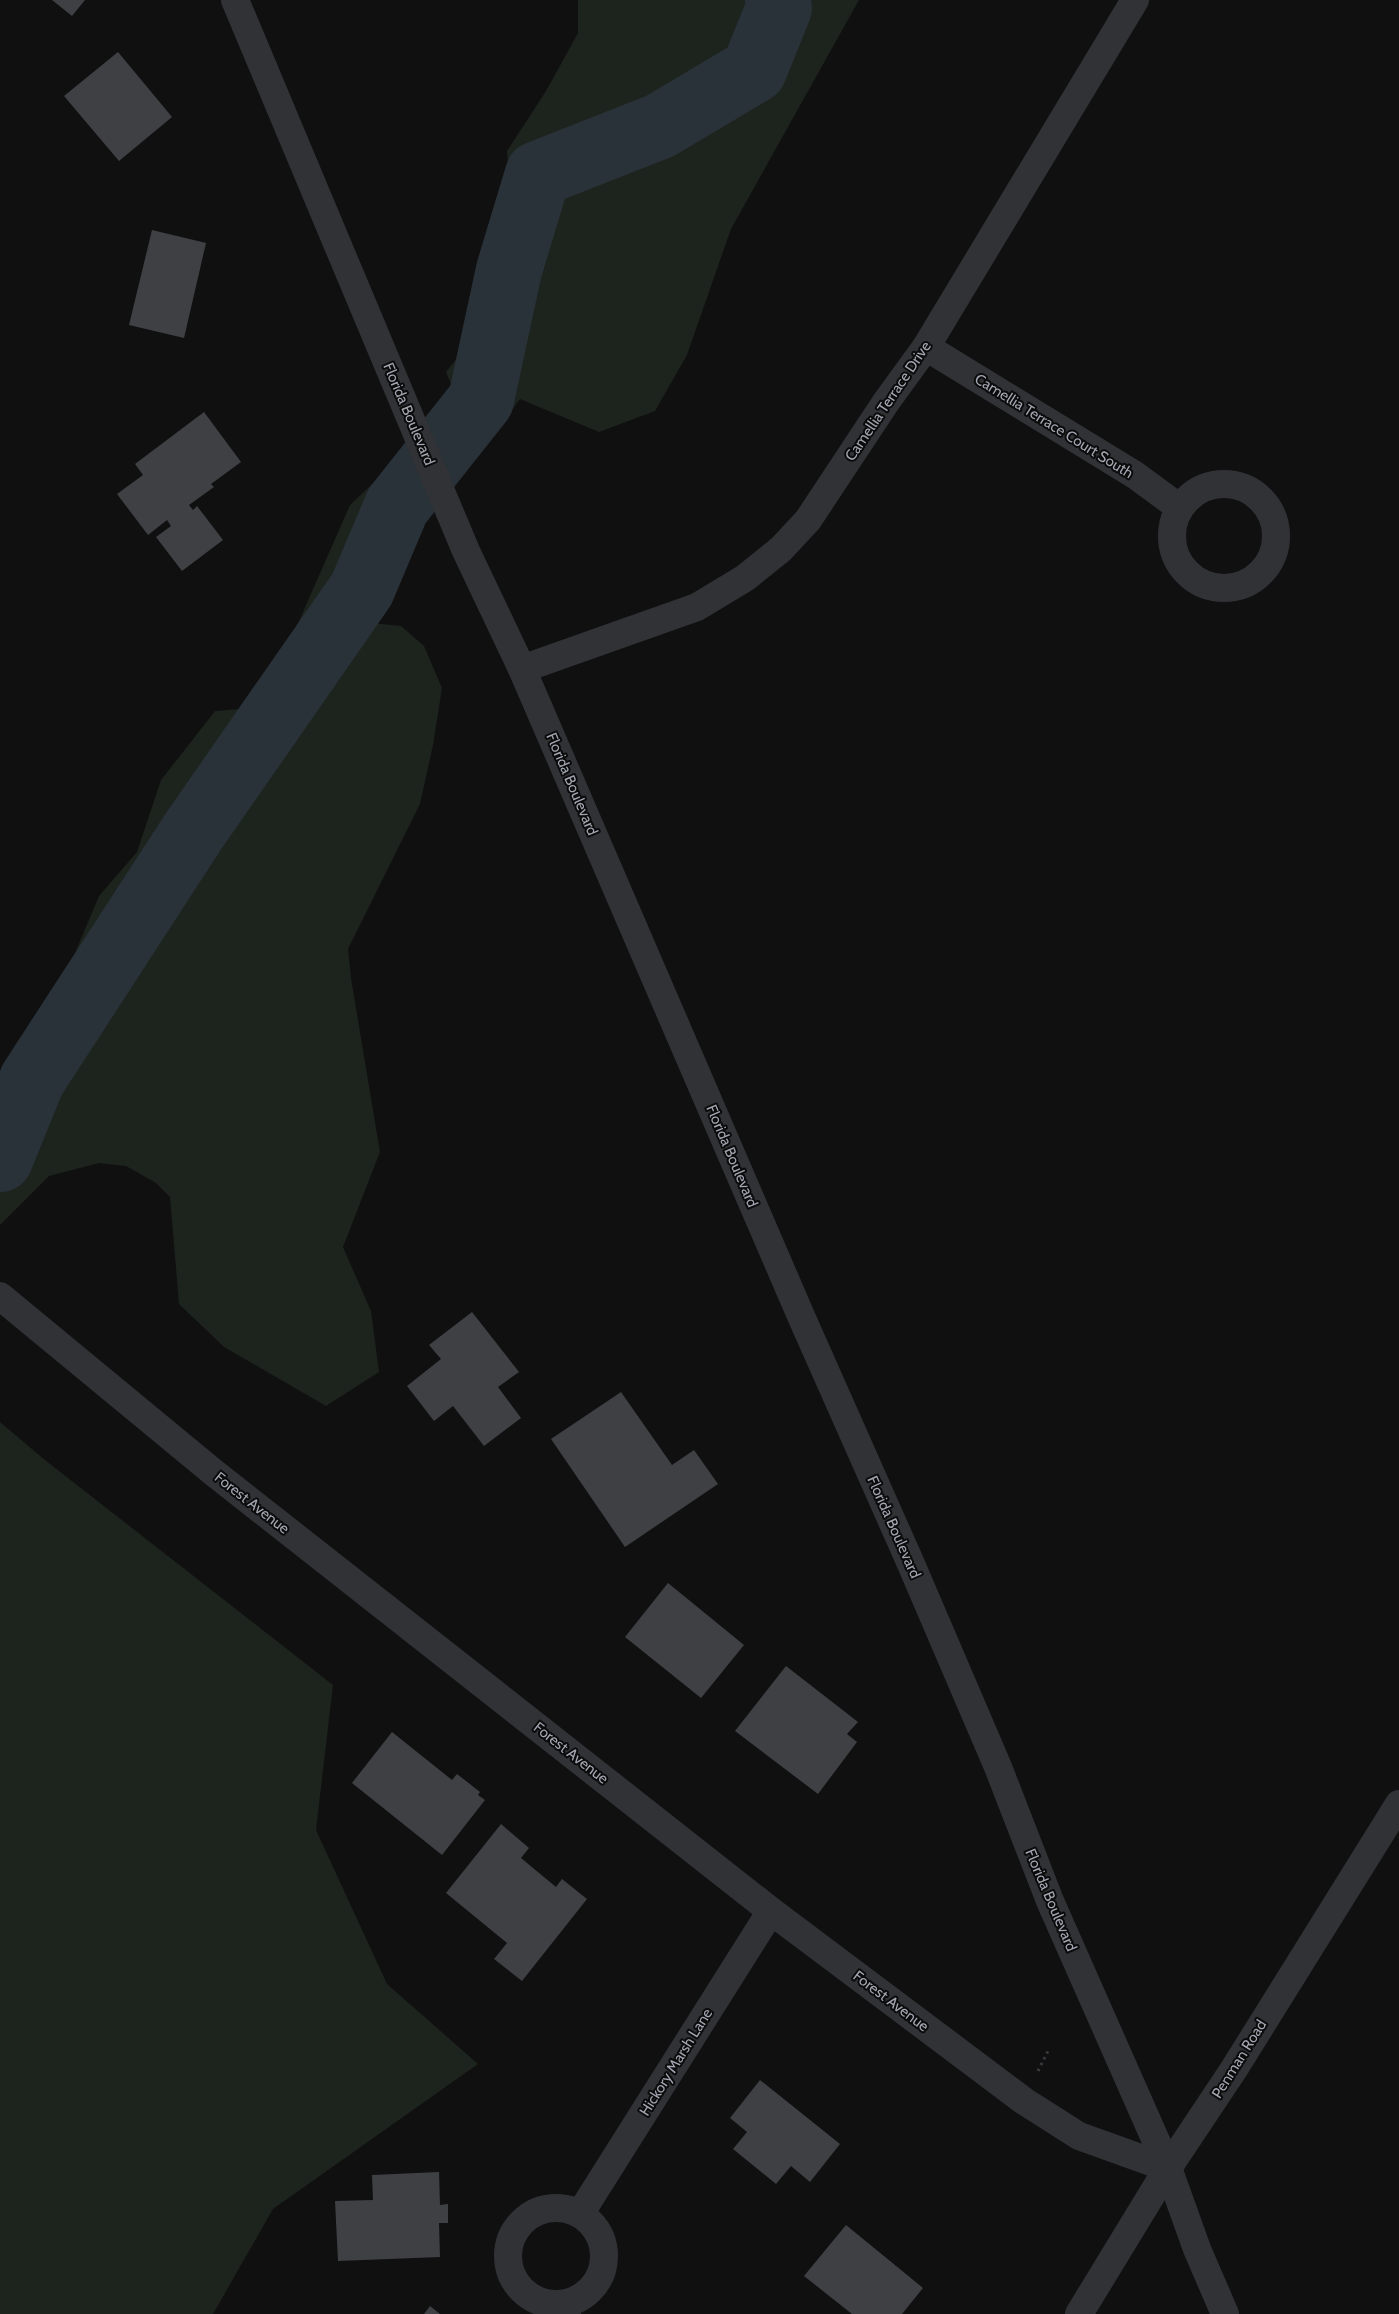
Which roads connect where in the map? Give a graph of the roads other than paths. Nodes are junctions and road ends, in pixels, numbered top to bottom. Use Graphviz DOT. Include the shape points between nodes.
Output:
graph roads {
  1 [pos="235,0"];
  2 [pos="1135,0"];
  3 [pos="926,347"];
  4 [pos="1180,508"];
  5 [pos="522,669"];
  6 [pos="0,1296"];
  7 [pos="1399,1804"];
  8 [pos="771,1911"];
  9 [pos="1168,2168"];
  10 [pos="580,2214"];
  11 [pos="569,2309"];
  12 [pos="1079,2314"];
  13 [pos="1225,2314"];
  1 -- 5 [label="street, Florida Boulevard" via="466,551"];
  2 -- 3 [label="street, Camellia Terrace Drive"];
  3 -- 4 [label="street, Camellia Terrace Court South" via="1135,475"];
  3 -- 5 [label="street, Camellia Terrace Drive" via="808,520 781,550 745,578 697,607"];
  5 -- 9 [label="street, Florida Boulevard" via="911,1564 998,1767 1050,1901"];
  6 -- 8 [label="street, Forest Avenue" via="213,1472"];
  7 -- 9 [label="street, Penman Road" via="1234,2069"];
  8 -- 9 [label="street, Forest Avenue" via="1024,2101 1079,2136"];
  8 -- 10 [label="street, Hickory Marsh Lane"];
  9 -- 12 [label="street, Penman Road"];
  9 -- 13 [label="street, Florida Boulevard"];
  10 -- 11 [label="street" via="594,2226 603,2244 604,2262 598,2281"];
  10 -- 11 [label="street" via="562,2208 542,2209 526,2217 513,2231 507,2249 508,2268 517,2285 531,2298"];
}
